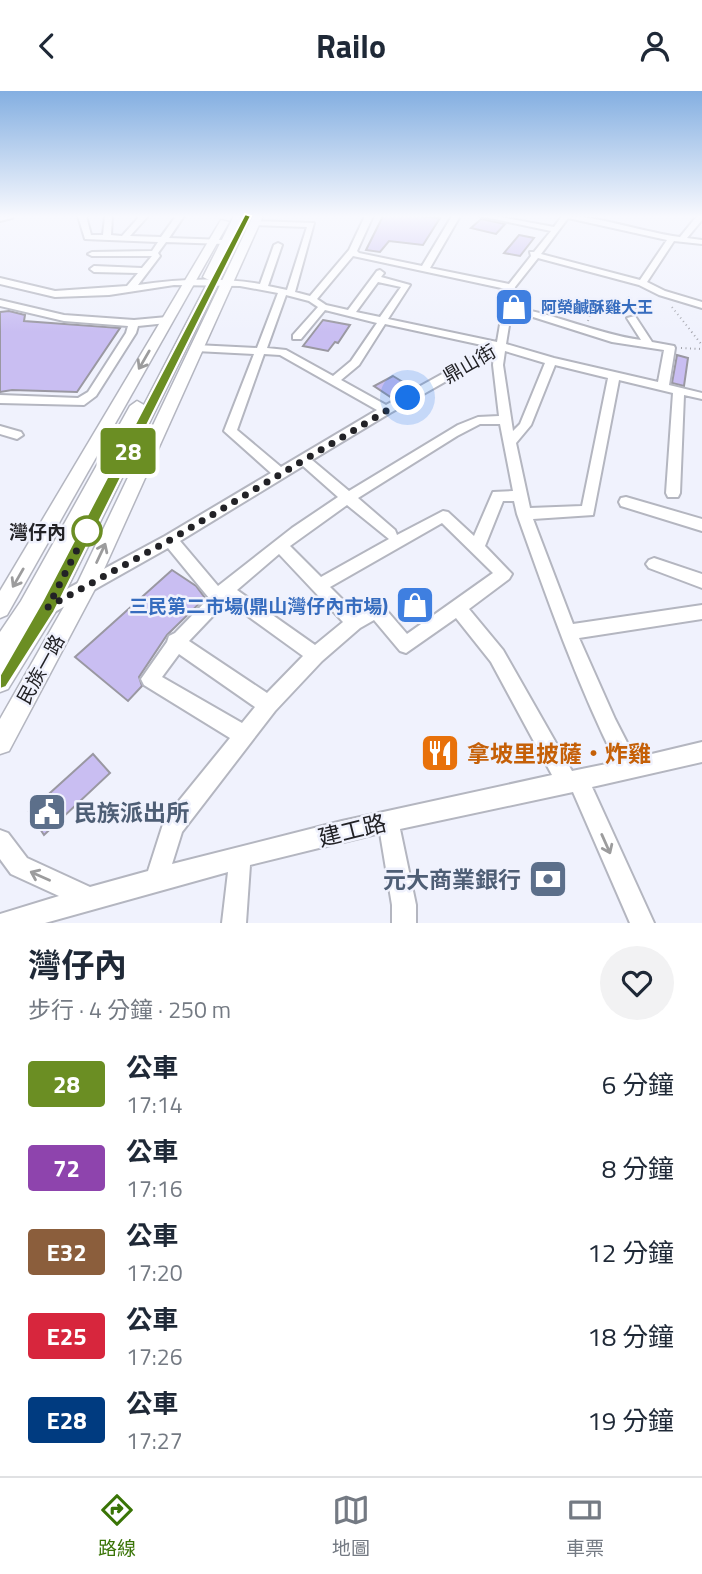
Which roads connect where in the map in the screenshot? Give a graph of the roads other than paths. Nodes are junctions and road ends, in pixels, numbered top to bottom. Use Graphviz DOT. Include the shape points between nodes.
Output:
graph roads {
  1 [pos="533,254"];
  2 [pos="156,255"];
  3 [pos="209,255"];
  4 [pos="218,255"];
  5 [pos="231,255"];
  6 [pos="274,255"];
  7 [pos="301,255"];
  8 [pos="350,255"];
  9 [pos="356,255"];
  10 [pos="433,255"];
  11 [pos="536,255"];
  12 [pos="661,255"];
  13 [pos="386,261"];
  14 [pos="94,269"];
  15 [pos="425,269"];
  16 [pos="144,271"];
  17 [pos="377,279"];
  18 [pos="0,281"];
  19 [pos="188,282"];
  20 [pos="215,282"];
  21 [pos="642,283"];
  22 [pos="263,286"];
  23 [pos="511,287"];
  24 [pos="130,289"];
  25 [pos="287,293"];
  26 [pos="312,299"];
  27 [pos="0,303"];
  28 [pos="702,305"];
  29 [pos="323,307"];
  30 [pos="506,309"];
  31 [pos="350,314"];
  32 [pos="632,318"];
  33 [pos="167,320"];
  34 [pos="386,321"];
  35 [pos="134,323"];
  36 [pos="297,337"];
  37 [pos="649,345"];
  38 [pos="501,346"];
  39 [pos="196,348"];
  40 [pos="262,350"];
  41 [pos="551,361"];
  42 [pos="614,376"];
  43 [pos="334,381"];
  44 [pos="663,387"];
  45 [pos="679,391"];
  46 [pos="702,397"];
  47 [pos="0,398"];
  48 [pos="386,410"];
  49 [pos="505,420"];
  50 [pos="0,430"];
  51 [pos="17,435"];
  52 [pos="510,442"];
  53 [pos="304,460"];
  54 [pos="280,474"];
  55 [pos="673,493"];
  56 [pos="521,496"];
  57 [pos="347,497"];
  58 [pos="626,502"];
  59 [pos="524,514"];
  60 [pos="702,525"];
  61 [pos="390,534"];
  62 [pos="170,540"];
  63 [pos="280,545"];
  64 [pos="477,547"];
  65 [pos="654,564"];
  66 [pos="702,581"];
  67 [pos="319,586"];
  68 [pos="86,587"];
  69 [pos="220,593"];
  70 [pos="48,607"];
  71 [pos="458,607"];
  72 [pos="0,609"];
  73 [pos="702,612"];
  74 [pos="354,624"];
  75 [pos="9,629"];
  76 [pos="568,632"];
  77 [pos="176,641"];
  78 [pos="0,650"];
  79 [pos="316,655"];
  80 [pos="0,681"];
  81 [pos="268,705"];
  82 [pos="243,735"];
  83 [pos="0,742"];
  84 [pos="702,752"];
  85 [pos="630,769"];
  86 [pos="573,783"];
  87 [pos="388,821"];
  88 [pos="0,841"];
  89 [pos="240,857"];
  90 [pos="156,880"];
  91 [pos="89,898"];
  92 [pos="6,923"];
  93 [pos="234,923"];
  94 [pos="404,923"];
  95 [pos="642,923"];
  1 -- 23 [label="street, 鼎山街"];
  2 -- 16 [label="street"];
  3 -- 19 [label="main road, 民族一路"];
  4 -- 20 [label="main road, 民族一路"];
  5 -- 20 [label="main road, 民族一路"];
  6 -- 22 [label="street"];
  7 -- 25 [label="street"];
  8 -- 26 [label="street"];
  9 -- 13 [label="street"];
  10 -- 15 [label="street"];
  11 -- 21 [label="street"];
  12 -- 21 [label="street"];
  13 -- 15 [label="street"];
  13 -- 17 [label="street"];
  14 -- 16 [label="street"];
  15 -- 23 [label="street"];
  16 -- 24 [label="street"];
  17 -- 31 [label="street"];
  17 -- 34 [label="street" via="407,285"];
  18 -- 24 [label="street" via="55,295"];
  19 -- 20 [label="street"];
  19 -- 24 [label="street"];
  19 -- 33 [label="main road, 民族一路"];
  20 -- 22 [label="street"];
  20 -- 39 [label="main road, 民族一路"];
  20 -- 70 [label="main road, 民族一路"];
  20 -- 75 [label="main road, 民族一路"];
  21 -- 28 [label="street"];
  22 -- 25 [label="street"];
  23 -- 30 [label="street, 鼎山街"];
  25 -- 26 [label="street"];
  25 -- 40 [label="street"];
  26 -- 29 [label="street"];
  27 -- 35 [label="street" via="64,318"];
  29 -- 31 [label="street"];
  29 -- 36 [label="street"];
  30 -- 37 [label="street"];
  30 -- 38 [label="street, 鼎山街"];
  31 -- 34 [label="street"];
  32 -- 37 [label="street"];
  33 -- 35 [label="street"];
  33 -- 72 [label="main road, 民族一路, one-way"];
  34 -- 38 [label="street"];
  34 -- 43 [label="street" via="355,363"];
  35 -- 47 [label="street" via="92,394 80,402"];
  37 -- 44 [label="street" via="670,348"];
  38 -- 41 [label="street"];
  38 -- 48 [label="street, 鼎山街"];
  38 -- 49 [label="street" via="498,365"];
  39 -- 40 [label="street"];
  68 -- 39 [label="main road, 民族一路, one-way"];
  40 -- 43 [label="street" via="282,352"];
  40 -- 54 [label="street" via="230,431"];
  41 -- 42 [label="street"];
  41 -- 52 [label="street" via="525,425"];
  42 -- 44 [label="street"];
  42 -- 59 [label="street" via="587,511"];
  43 -- 48 [label="street"];
  44 -- 45 [label="street"];
  45 -- 46 [label="street"];
  45 -- 55 [label="street"];
  48 -- 53 [label="street, 鼎山街"];
  49 -- 52 [label="street"];
  49 -- 57 [label="street" via="477,421"];
  50 -- 51 [label="street"];
  52 -- 56 [label="street"];
  53 -- 54 [label="street, 鼎山街"];
  53 -- 57 [label="street"];
  54 -- 62 [label="street, 鼎山街"];
  56 -- 59 [label="street"];
  56 -- 64 [label="street" via="498,496"];
  57 -- 61 [label="street"];
  57 -- 63 [label="street"];
  58 -- 60 [label="street"];
  59 -- 76 [label="street"];
  62 -- 68 [label="street, 鼎山街"];
  62 -- 69 [label="street"];
  63 -- 67 [label="street"];
  63 -- 69 [label="street"];
  64 -- 67 [label="street" via="443,516"];
  64 -- 71 [label="street" via="504,574"];
  65 -- 66 [label="street"];
  67 -- 74 [label="street"];
  68 -- 70 [label="street, 鼎山街"];
  68 -- 83 [label="main road, 民族一路"];
  69 -- 77 [label="street"];
  69 -- 79 [label="street"];
  70 -- 75 [label="street, 鼎山街"];
  70 -- 80 [label="main road, 民族一路"];
  71 -- 74 [label="street" via="406,645 376,610"];
  71 -- 86 [label="street" via="497,656"];
  73 -- 76 [label="street"];
  74 -- 79 [label="street"];
  75 -- 78 [label="main road, 民族一路"];
  76 -- 85 [label="street"];
  77 -- 81 [label="street"];
  77 -- 82 [label="street" via="150,679"];
  79 -- 81 [label="street"];
  81 -- 82 [label="street"];
  82 -- 90 [label="street" via="173,826"];
  84 -- 85 [label="street, 建工路"];
  85 -- 86 [label="street, 建工路"];
  86 -- 87 [label="street, 建工路"];
  86 -- 95 [label="street, one-way"];
  87 -- 89 [label="street, 建工路"];
  87 -- 94 [label="street"];
  91 -- 88 [label="street, one-way" via="19,866"];
  89 -- 90 [label="street, 建工路"];
  89 -- 93 [label="street"];
  90 -- 91 [label="street, 建工路"];
  91 -- 92 [label="street, 建工路"];
}
